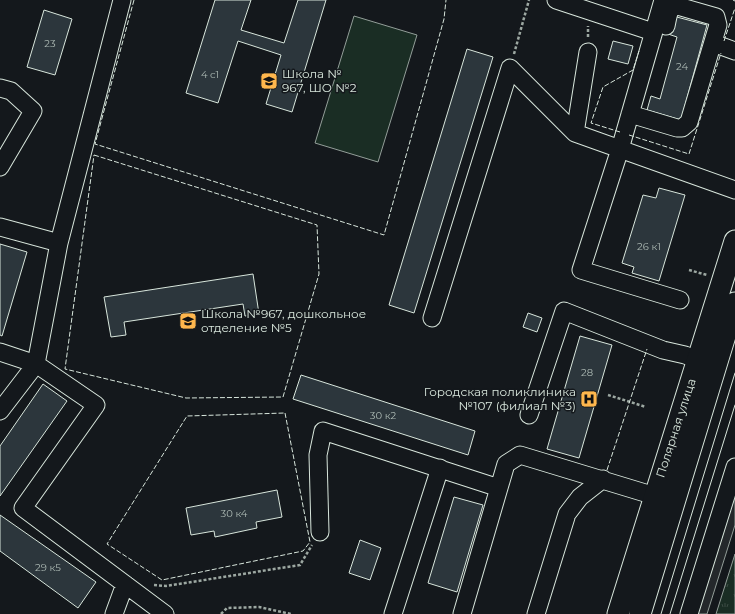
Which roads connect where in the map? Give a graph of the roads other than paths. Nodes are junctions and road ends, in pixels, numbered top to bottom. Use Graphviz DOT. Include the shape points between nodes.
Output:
graph roads {
  1 [pos="122,0"];
  2 [pos="556,0"];
  3 [pos="663,0"];
  4 [pos="653,32"];
  5 [pos="713,43"];
  6 [pos="735,51"];
  7 [pos="588,52"];
  8 [pos="643,67"];
  9 [pos="0,88"];
  10 [pos="630,114"];
  11 [pos="576,133"];
  12 [pos="620,149"];
  13 [pos="0,167"];
  14 [pos="735,190"];
  15 [pos="0,227"];
  16 [pos="735,241"];
  17 [pos="59,243"];
  18 [pos="680,300"];
  19 [pos="735,303"];
  20 [pos="432,318"];
  21 [pos="0,352"];
  22 [pos="698,360"];
  23 [pos="36,364"];
  24 [pos="2,403"];
  25 [pos="529,415"];
  26 [pos="735,467"];
  27 [pos="440,468"];
  28 [pos="603,479"];
  29 [pos="499,488"];
  30 [pos="655,496"];
  31 [pos="320,532"];
  32 [pos="125,584"];
  33 [pos="114,614"];
  34 [pos="165,614"];
  35 [pos="393,614"];
  36 [pos="462,614"];
  37 [pos="536,614"];
  38 [pos="618,614"];
  39 [pos="640,614"];
  40 [pos="690,614"];
  1 -- 17 [label="street"];
  2 -- 4 [label="street"];
  3 -- 4 [label="street"];
  4 -- 8 [label="street"];
  5 -- 6 [label="street"];
  5 -- 8 [label="street" via="718,25 716,17 674,6 654,65 650,69"];
  5 -- 10 [label="street" via="686,126 677,128"];
  7 -- 11 [label="street"];
  8 -- 10 [label="street"];
  9 -- 13 [label="street" via="11,92 33,111"];
  10 -- 12 [label="street"];
  11 -- 12 [label="street"];
  11 -- 20 [label="street" via="510,68"];
  12 -- 14 [label="street"];
  12 -- 18 [label="street" via="581,270"];
  15 -- 17 [label="street"];
  16 -- 22 [label="main road, Полярная улица"];
  17 -- 23 [label="street"];
  19 -- 39 [label="main road, Полярная улица"];
  21 -- 23 [label="street"];
  22 -- 25 [label="street" via="685,354 663,350 564,311"];
  22 -- 30 [label="main road, Полярная улица"];
  23 -- 24 [label="street"];
  23 -- 32 [label="street" via="96,405 23,508"];
  26 -- 40 [label="street"];
  27 -- 29 [label="street"];
  27 -- 31 [label="street" via="323,431 318,455"];
  27 -- 35 [label="street"];
  28 -- 29 [label="street" via="520,455 506,464"];
  28 -- 30 [label="street"];
  28 -- 37 [label="street" via="580,497 567,514"];
  29 -- 36 [label="street"];
  30 -- 38 [label="main road, Полярная улица"];
  32 -- 33 [label="street"];
  32 -- 34 [label="street"];
}
